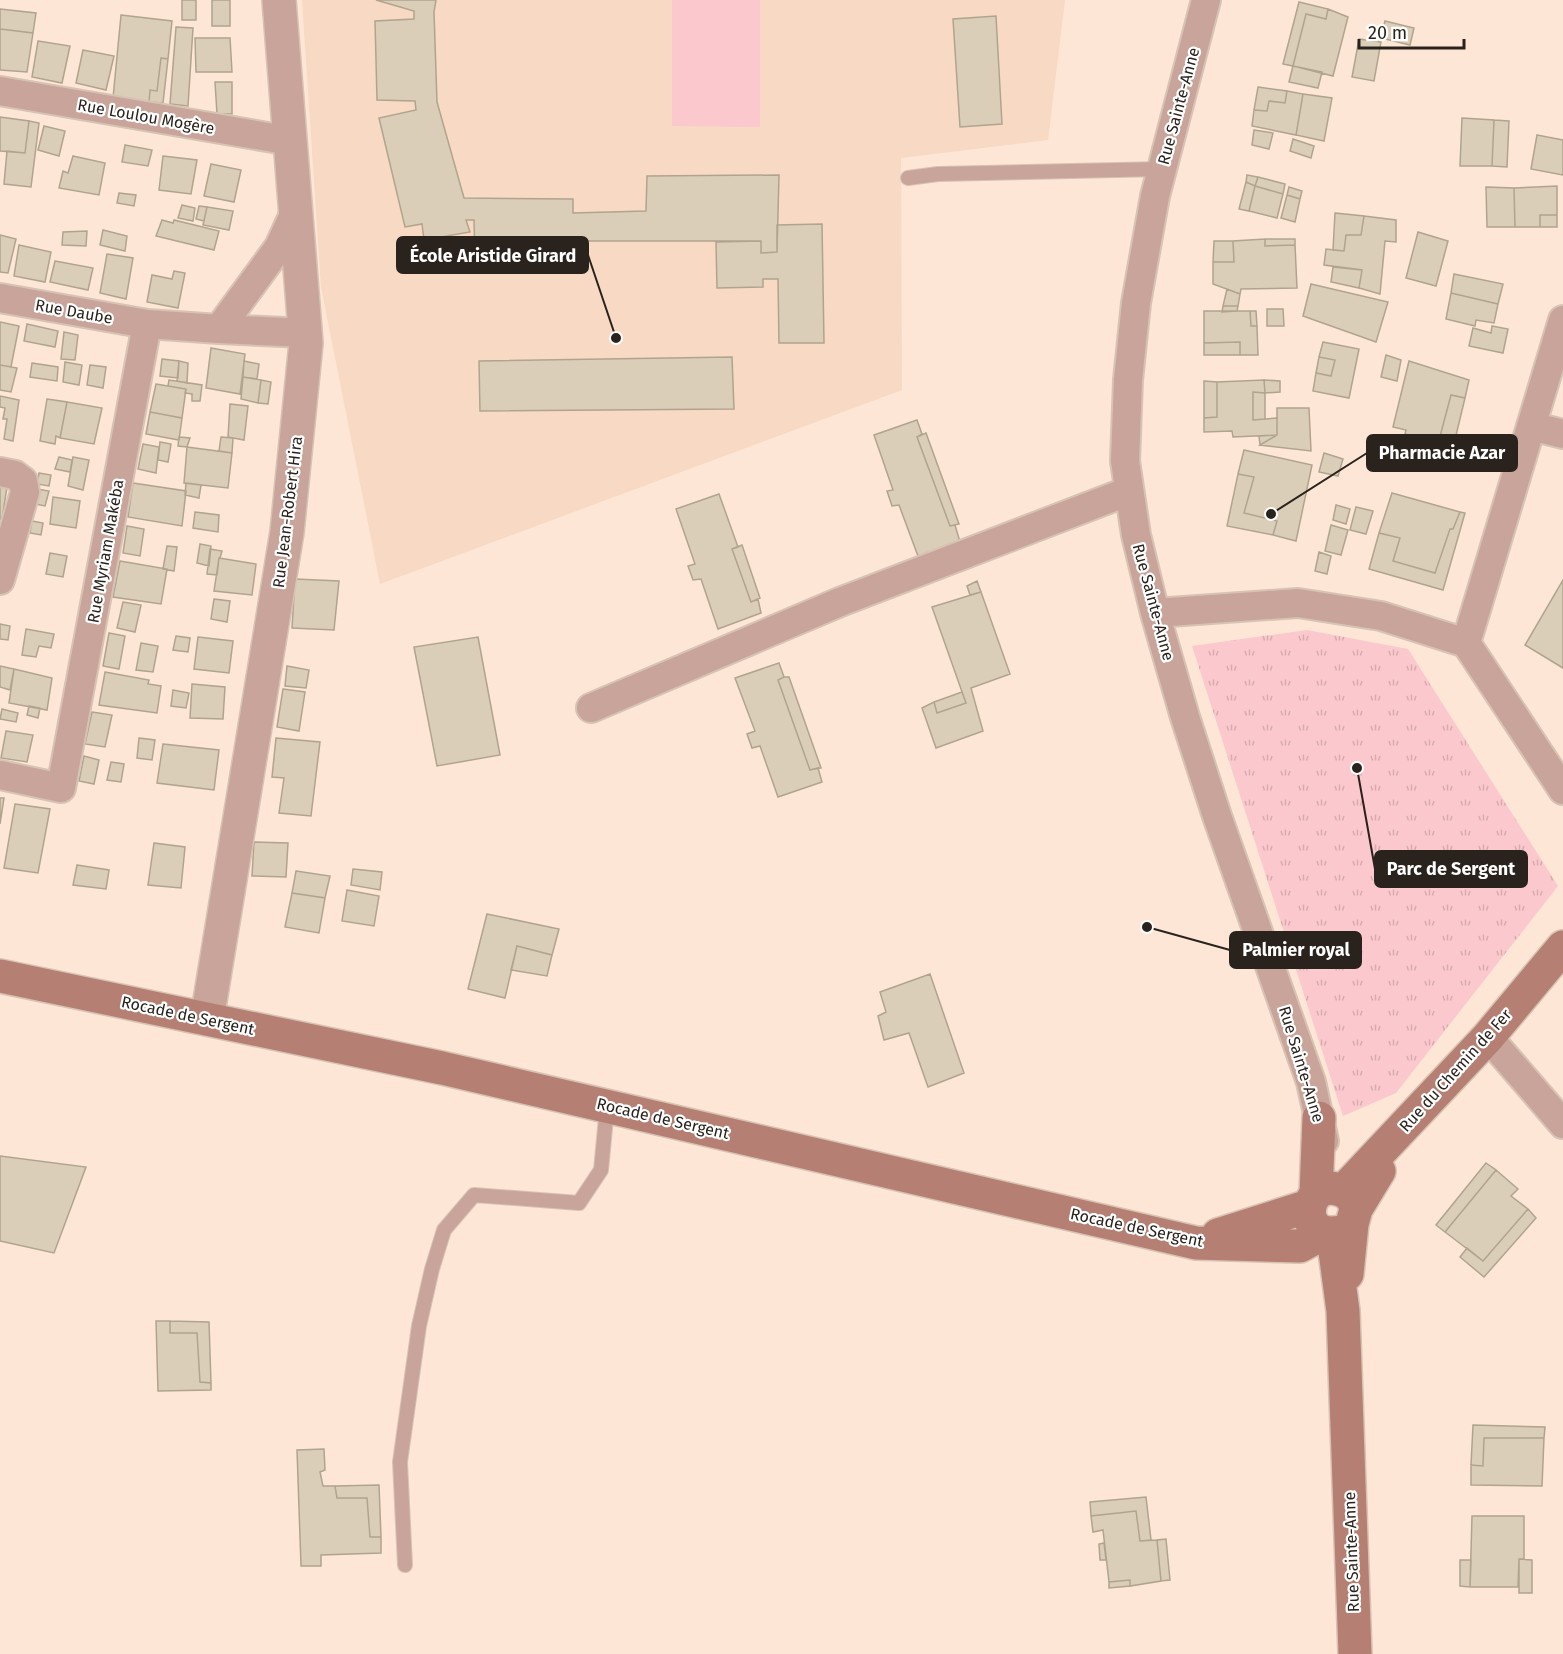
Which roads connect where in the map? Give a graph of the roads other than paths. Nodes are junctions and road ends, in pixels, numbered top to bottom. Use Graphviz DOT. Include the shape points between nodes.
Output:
graph roads {
  1 [pos="279,0"];
  2 [pos="1206,0"];
  3 [pos="0,91"];
  4 [pos="291,141"];
  5 [pos="1162,169"];
  6 [pos="908,178"];
  7 [pos="297,208"];
  8 [pos="0,298"];
  9 [pos="1563,320"];
  10 [pos="147,324"];
  11 [pos="219,328"];
  12 [pos="305,333"];
  13 [pos="1531,426"];
  14 [pos="1563,434"];
  15 [pos="0,472"];
  16 [pos="1130,491"];
  17 [pos="0,580"];
  18 [pos="1155,613"];
  19 [pos="1466,643"];
  20 [pos="591,708"];
  21 [pos="0,775"];
  22 [pos="1563,790"];
  23 [pos="1563,946"];
  24 [pos="0,976"];
  25 [pos="207,1019"];
  26 [pos="1488,1037"];
  27 [pos="607,1105"];
  28 [pos="1319,1118"];
  29 [pos="1563,1124"];
  30 [pos="1333,1214"];
  31 [pos="405,1565"];
  32 [pos="1355,1654"];
  1 -- 4 [label="street, Rue Jean-Robert Hira"];
  2 -- 5 [label="street, Rue Sainte-Anne"];
  3 -- 4 [label="street, Rue Loulou Mogère"];
  4 -- 7 [label="street, Rue Jean-Robert Hira"];
  5 -- 6 [label="lane"];
  5 -- 16 [label="street, Rue Sainte-Anne" via="1136,303 1130,358 1125,461"];
  7 -- 11 [label="street" via="279,247"];
  7 -- 12 [label="street, Rue Jean-Robert Hira"];
  8 -- 10 [label="street, Rue Daube"];
  9 -- 13 [label="street"];
  10 -- 11 [label="street"];
  10 -- 21 [label="street, Rue Myriam Makéba" via="61,788"];
  11 -- 12 [label="street"];
  12 -- 25 [label="street, Rue Jean-Robert Hira" via="287,532"];
  13 -- 14 [label="street"];
  13 -- 19 [label="street"];
  15 -- 17 [label="street" via="23,481 25,492"];
  16 -- 18 [label="street, Rue Sainte-Anne"];
  16 -- 20 [label="street" via="840,602"];
  18 -- 19 [label="street" via="1298,603 1381,616"];
  18 -- 28 [label="street, Rue Sainte-Anne" via="1192,739 1311,1082"];
  19 -- 22 [label="street"];
  23 -- 26 [label="main road, Rue du Chemin de Fer"];
  24 -- 25 [label="main road, Rocade de Sergent"];
  25 -- 27 [label="main road, Rocade de Sergent"];
  26 -- 29 [label="street"];
  26 -- 30 [label="main road, Rue du Chemin de Fer" via="1411,1119"];
  27 -- 30 [label="main road, Rocade de Sergent" via="1196,1243"];
  27 -- 31 [label="lane" via="601,1170 579,1203 474,1195 444,1230 418,1326 399,1462"];
  28 -- 30 [label="main road, Rue Sainte-Anne"];
  30 -- 32 [label="main road, Rue Sainte-Anne" via="1343,1311"];
}
